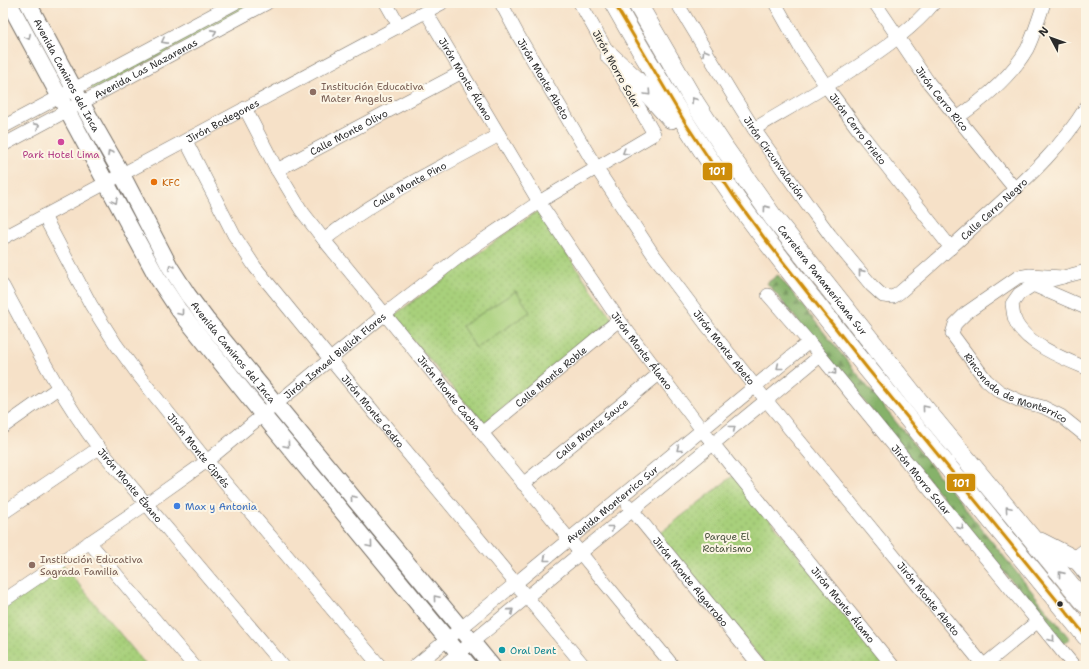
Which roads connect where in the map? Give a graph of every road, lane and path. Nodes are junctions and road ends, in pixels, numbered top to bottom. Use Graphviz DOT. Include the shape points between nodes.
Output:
graph roads {
  1 [pos="9,3"];
  2 [pos="28,3"];
  3 [pos="235,3"];
  4 [pos="267,3"];
  5 [pos="386,3"];
  6 [pos="442,3"];
  7 [pos="501,3"];
  8 [pos="580,3"];
  9 [pos="614,3"];
  10 [pos="637,3"];
  11 [pos="677,3"];
  12 [pos="774,3"];
  13 [pos="874,3"];
  14 [pos="934,3"];
  15 [pos="1044,3"];
  16 [pos="426,12"];
  17 [pos="399,26"];
  18 [pos="898,38"];
  19 [pos="610,56"];
  20 [pos="462,72"];
  21 [pos="826,86"];
  22 [pos="78,96"];
  23 [pos="63,103"];
  24 [pos="1086,107"];
  25 [pos="245,108"];
  26 [pos="957,118"];
  27 [pos="3,127"];
  28 [pos="754,129"];
  29 [pos="654,134"];
  30 [pos="499,135"];
  31 [pos="186,141"];
  32 [pos="3,145"];
  33 [pos="710,161"];
  34 [pos="597,169"];
  35 [pos="277,170"];
  36 [pos="122,175"];
  37 [pos="106,184"];
  38 [pos="1015,189"];
  39 [pos="539,202"];
  40 [pos="44,216"];
  41 [pos="3,238"];
  42 [pos="324,240"];
  43 [pos="951,248"];
  44 [pos="1086,271"];
  45 [pos="1063,277"];
  46 [pos="1033,285"];
  47 [pos="3,286"];
  48 [pos="768,295"];
  49 [pos="889,297"];
  50 [pos="1086,308"];
  51 [pos="386,314"];
  52 [pos="619,320"];
  53 [pos="809,342"];
  54 [pos="820,356"];
  55 [pos="330,359"];
  56 [pos="1086,368"];
  57 [pos="659,374"];
  58 [pos="755,387"];
  59 [pos="58,388"];
  60 [pos="766,400"];
  61 [pos="276,404"];
  62 [pos="263,415"];
  63 [pos="3,427"];
  64 [pos="702,430"];
  65 [pos="482,433"];
  66 [pos="1086,436"];
  67 [pos="713,444"];
  68 [pos="99,448"];
  69 [pos="207,461"];
  70 [pos="523,484"];
  71 [pos="622,496"];
  72 [pos="146,504"];
  73 [pos="633,510"];
  74 [pos="3,513"];
  75 [pos="1033,539"];
  76 [pos="569,540"];
  77 [pos="89,542"];
  78 [pos="580,553"];
  79 [pos="1079,554"];
  80 [pos="1086,575"];
  81 [pos="516,583"];
  82 [pos="528,597"];
  83 [pos="3,600"];
  84 [pos="1086,604"];
  85 [pos="1038,622"];
  86 [pos="461,628"];
  87 [pos="1086,636"];
  88 [pos="448,639"];
  89 [pos="472,642"];
  90 [pos="459,653"];
  91 [pos="194,666"];
  92 [pos="282,666"];
  93 [pos="380,666"];
  94 [pos="415,666"];
  95 [pos="443,666"];
  96 [pos="469,666"];
  97 [pos="492,666"];
  98 [pos="584,666"];
  99 [pos="673,666"];
  100 [pos="760,666"];
  101 [pos="893,666"];
  102 [pos="984,666"];
  103 [pos="1074,666"];
  1 -- 23 [label="main road, Avenida Caminos del Inca, one-way"];
  2 -- 22 [label="main road, Avenida Caminos del Inca"];
  3 -- 22 [label="street, Avenida Las Nazarenas, one-way"];
  22 -- 4 [label="street, Avenida Las Nazarenas, one-way"];
  5 -- 17 [label="street"];
  6 -- 16 [label="street, Jirón Bodegones"];
  7 -- 34 [label="street, Jirón Monte Abeto"];
  8 -- 19 [label="street, Jirón Morro Solar"];
  9 -- 33 [label="highway, Carretera Panamericana Sur" via="650,68"];
  75 -- 10 [label="highway, Carretera Panamericana Sur, one-way" via="773,217 725,149"];
  28 -- 11 [label="street, Jirón Circunvalación, one-way"];
  12 -- 21 [label="street, Jirón Cerro Prieto"];
  13 -- 18 [label="street, Jirón Cerro Rico"];
  14 -- 18 [label="street"];
  15 -- 26 [label="street" via="1027,48 1017,63 985,97"];
  16 -- 17 [label="street, Jirón Bodegones"];
  16 -- 20 [label="street, Jirón Monte Álamo"];
  17 -- 25 [label="street, Jirón Bodegones"];
  18 -- 21 [label="street"];
  18 -- 26 [label="street, Jirón Cerro Rico"];
  19 -- 29 [label="street, Jirón Morro Solar"];
  19 -- 33 [label="highway, one-way" via="645,89"];
  20 -- 30 [label="street, Jirón Monte Álamo"];
  20 -- 35 [label="street, Calle Monte Olivo"];
  21 -- 28 [label="street"];
  21 -- 43 [label="street, Jirón Cerro Prieto"];
  22 -- 23 [label="street, Avenida Las Nazarenas"];
  36 -- 22 [label="main road, Avenida Caminos del Inca, one-way"];
  23 -- 27 [label="street, Avenida Las Nazarenas"];
  32 -- 23 [label="street, Avenida Las Nazarenas, one-way"];
  23 -- 37 [label="main road, Avenida Caminos del Inca"];
  24 -- 38 [label="street, Calle Cerro Negro" via="1061,142"];
  25 -- 31 [label="street, Jirón Bodegones"];
  25 -- 35 [label="street, Jirón Monte Caoba"];
  26 -- 38 [label="street, Jirón Cerro Rico"];
  49 -- 28 [label="street, Jirón Circunvalación, one-way" via="882,296 872,286 835,240"];
  29 -- 34 [label="street, Jirón Ismael Bielich Flores, one-way"];
  30 -- 39 [label="street, Jirón Monte Álamo"];
  30 -- 42 [label="street, Calle Monte Pino" via="372,205"];
  31 -- 36 [label="street, Jirón Bodegones"];
  31 -- 55 [label="street, Jirón Monte Cedro" via="234,235 255,266"];
  33 -- 87 [label="highway, Carretera Panamericana Sur" via="756,228"];
  34 -- 39 [label="street, Jirón Ismael Bielich Flores"];
  34 -- 58 [label="street, Jirón Monte Abeto" via="653,254"];
  35 -- 42 [label="street, Jirón Monte Caoba" via="301,210"];
  36 -- 37 [label="street, Jirón Bodegones"];
  61 -- 36 [label="main road, Avenida Caminos del Inca, one-way" via="188,295 170,267"];
  37 -- 40 [label="street, Jirón Bodegones"];
  37 -- 62 [label="main road, Avenida Caminos del Inca, one-way" via="157,277 178,309"];
  38 -- 43 [label="street, Calle Cerro Negro"];
  39 -- 51 [label="street, Jirón Ismael Bielich Flores" via="464,252"];
  39 -- 52 [label="street, Jirón Monte Álamo"];
  40 -- 41 [label="street, Jirón Bodegones"];
  40 -- 69 [label="street, Jirón Monte Ciprés" via="91,305 115,343"];
  42 -- 51 [label="street, Jirón Monte Caoba"];
  43 -- 49 [label="street, Calle Cerro Negro" via="899,293"];
  44 -- 45 [label="street"];
  45 -- 46 [label="street"];
  45 -- 66 [label="street, Rinconada de Monterrico" via="1018,277 966,313 955,324 952,334 986,380 999,391 1020,402 1043,407 1061,416"];
  46 -- 50 [label="street"];
  46 -- 56 [label="street" via="1019,294 1012,304 1015,320 1022,331 1033,341"];
  47 -- 59 [label="street, Jirón Monte Ébano"];
  48 -- 53 [label="street, Jirón Morro Solar"];
  51 -- 55 [label="street, Jirón Ismael Bielich Flores"];
  51 -- 65 [label="street, Jirón Monte Caoba"];
  52 -- 57 [label="street, Jirón Monte Álamo"];
  52 -- 65 [label="street, Calle Monte Roble"];
  53 -- 54 [label="street, Jirón Morro Solar"];
  53 -- 58 [label="street, Avenida Monterrico Sur, one-way"];
  54 -- 60 [label="street, Avenida Monterrico Sur"];
  54 -- 85 [label="street, Jirón Morro Solar, one-way"];
  55 -- 61 [label="street, Jirón Ismael Bielich Flores"];
  55 -- 81 [label="street, Jirón Monte Cedro"];
  57 -- 64 [label="street, Jirón Monte Álamo"];
  57 -- 70 [label="street, Calle Monte Sauce"];
  58 -- 60 [label="street, Jirón Monte Abeto"];
  58 -- 64 [label="street, Avenida Monterrico Sur"];
  59 -- 63 [label="street"];
  59 -- 68 [label="street, Jirón Monte Ébano" via="80,424"];
  67 -- 60 [label="street, Avenida Monterrico Sur, one-way"];
  60 -- 102 [label="street, Jirón Monte Abeto"];
  61 -- 62 [label="street, Jirón Ismael Bielich Flores"];
  86 -- 61 [label="main road, Avenida Caminos del Inca, one-way"];
  62 -- 69 [label="street, Jirón Ismael Bielich Flores"];
  62 -- 88 [label="main road, Avenida Caminos del Inca, one-way"];
  64 -- 67 [label="street, Jirón Monte Álamo"];
  64 -- 71 [label="street, Avenida Monterrico Sur, one-way"];
  65 -- 70 [label="street, Jirón Monte Caoba"];
  67 -- 73 [label="street, Avenida Monterrico Sur"];
  67 -- 101 [label="street, Jirón Monte Álamo"];
  68 -- 72 [label="street, Jirón Monte Ébano"];
  68 -- 74 [label="street"];
  69 -- 72 [label="street, Jirón Ismael Bielich Flores"];
  69 -- 93 [label="street, Jirón Monte Ciprés"];
  70 -- 76 [label="street, Jirón Monte Caoba"];
  71 -- 73 [label="street, Jirón Monte Algarrobo"];
  71 -- 76 [label="street, Avenida Monterrico Sur"];
  72 -- 77 [label="street, Jirón Ismael Bielich Flores"];
  72 -- 92 [label="street, Jirón Monte Ébano"];
  78 -- 73 [label="street, Avenida Monterrico Sur, one-way"];
  73 -- 100 [label="street, Jirón Monte Algarrobo"];
  75 -- 79 [label="highway"];
  84 -- 75 [label="highway, Carretera Panamericana Sur, one-way"];
  76 -- 78 [label="street, Jirón Monte Caoba"];
  76 -- 81 [label="street, Avenida Monterrico Sur, one-way"];
  77 -- 83 [label="street, Jirón Ismael Bielich Flores"];
  77 -- 91 [label="street"];
  78 -- 82 [label="street, Avenida Monterrico Sur"];
  78 -- 99 [label="street, Jirón Monte Caoba"];
  79 -- 80 [label="street"];
  81 -- 82 [label="street, Jirón Monte Cedro"];
  81 -- 86 [label="street, Avenida Monterrico Sur"];
  89 -- 82 [label="street, Avenida Monterrico Sur, one-way"];
  82 -- 98 [label="street, Jirón Monte Cedro"];
  85 -- 102 [label="street"];
  85 -- 103 [label="street, Jirón Morro Solar, one-way"];
  86 -- 88 [label="street, Avenida Monterrico Sur"];
  86 -- 89 [label="main road, Avenida Caminos del Inca"];
  88 -- 90 [label="main road, Avenida Caminos del Inca"];
  88 -- 94 [label="street, Avenida Monterrico Sur"];
  89 -- 90 [label="street, Avenida Monterrico Sur"];
  89 -- 97 [label="main road, Avenida Caminos del Inca"];
  90 -- 95 [label="street, Avenida Monterrico Sur"];
  90 -- 96 [label="main road, Avenida Caminos del Inca"];
}
